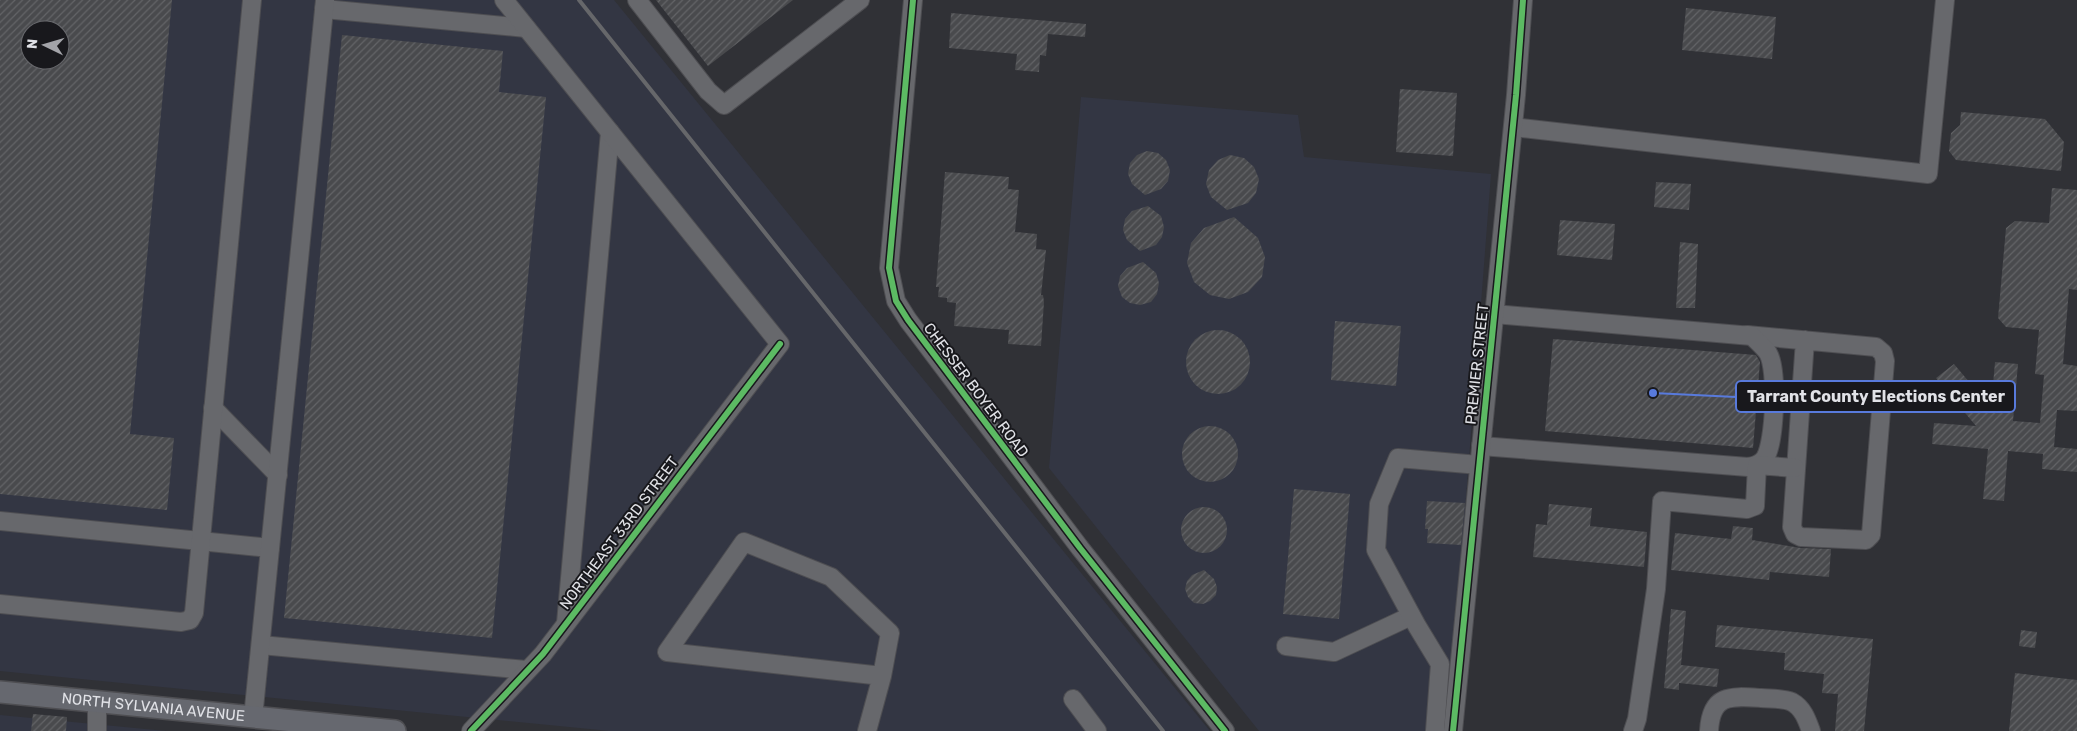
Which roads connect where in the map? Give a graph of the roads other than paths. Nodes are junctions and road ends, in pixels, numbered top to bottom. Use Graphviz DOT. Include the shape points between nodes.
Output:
graph roads {
  1 [pos="252,0"];
  2 [pos="504,0"];
  3 [pos="637,0"];
  4 [pos="860,0"];
  5 [pos="913,0"];
  6 [pos="1523,0"];
  7 [pos="1945,0"];
  8 [pos="325,5"];
  9 [pos="526,28"];
  10 [pos="1513,127"];
  11 [pos="610,132"];
  12 [pos="1494,314"];
  13 [pos="1746,335"];
  14 [pos="1805,340"];
  15 [pos="213,408"];
  16 [pos="1481,446"];
  17 [pos="1480,465"];
  18 [pos="1757,465"];
  19 [pos="1795,468"];
  20 [pos="278,475"];
  21 [pos="0,521"];
  22 [pos="201,541"];
  23 [pos="270,548"];
  24 [pos="0,604"];
  25 [pos="1411,616"];
  26 [pos="566,623"];
  27 [pos="261,645"];
  28 [pos="1286,646"];
  29 [pos="526,670"];
  30 [pos="882,676"];
  31 [pos="0,692"];
  32 [pos="1073,698"];
  33 [pos="97,702"];
  34 [pos="253,718"];
  35 [pos="276,726"];
  36 [pos="1091,727"];
  37 [pos="97,731"];
  38 [pos="395,731"];
  39 [pos="471,731"];
  40 [pos="867,731"];
  41 [pos="1225,731"];
  42 [pos="1435,731"];
  43 [pos="1453,731"];
  44 [pos="1633,731"];
  45 [pos="1709,731"];
  46 [pos="1811,731"];
  1 -- 15 [label="street"];
  2 -- 9 [label="street"];
  3 -- 4 [label="street" via="708,91 724,105"];
  5 -- 41 [label="street, CHESSER BOYER ROAD" via="889,268 896,301 1080,548"];
  6 -- 10 [label="street, PREMIER STREET"];
  7 -- 10 [label="street" via="1928,174"];
  8 -- 9 [label="street"];
  8 -- 20 [label="street"];
  9 -- 11 [label="street"];
  10 -- 12 [label="street, PREMIER STREET"];
  11 -- 26 [label="street"];
  11 -- 26 [label="street, NORTHEAST 33RD STREET" via="780,344"];
  12 -- 13 [label="street"];
  12 -- 16 [label="street, PREMIER STREET"];
  13 -- 14 [label="street"];
  13 -- 18 [label="street" via="1752,336 1769,354 1774,376 1772,423 1766,457"];
  14 -- 19 [label="street"];
  14 -- 19 [label="street" via="1876,347 1883,353 1885,361 1871,535 1866,540 1857,540 1795,534 1791,517"];
  15 -- 20 [label="street"];
  15 -- 22 [label="street"];
  16 -- 17 [label="street, PREMIER STREET"];
  16 -- 18 [label="street" via="1748,467"];
  17 -- 25 [label="street" via="1398,458 1380,504 1376,550"];
  17 -- 43 [label="street, PREMIER STREET"];
  18 -- 19 [label="street"];
  18 -- 44 [label="street" via="1755,506 1747,509 1662,501 1656,589"];
  20 -- 23 [label="street"];
  21 -- 22 [label="street"];
  22 -- 23 [label="street"];
  22 -- 24 [label="street" via="194,613 190,620 181,622"];
  23 -- 27 [label="street"];
  25 -- 28 [label="street" via="1334,652"];
  25 -- 42 [label="street" via="1440,664"];
  26 -- 29 [label="street, NORTHEAST 33RD STREET"];
  27 -- 29 [label="street"];
  27 -- 34 [label="street"];
  29 -- 39 [label="street, NORTHEAST 33RD STREET"];
  30 -- 30 [label="street" via="814,668 667,652 744,542 831,577 890,633"];
  30 -- 40 [label="street"];
  31 -- 33 [label="main road, NORTH SYLVANIA AVENUE"];
  32 -- 36 [label="street"];
  33 -- 34 [label="main road, NORTH SYLVANIA AVENUE"];
  33 -- 37 [label="street"];
  34 -- 35 [label="main road, NORTH SYLVANIA AVENUE"];
  35 -- 38 [label="main road, NORTH SYLVANIA AVENUE"];
  45 -- 46 [label="street" via="1713,708 1721,700 1734,696 1793,702 1806,715"];
}
